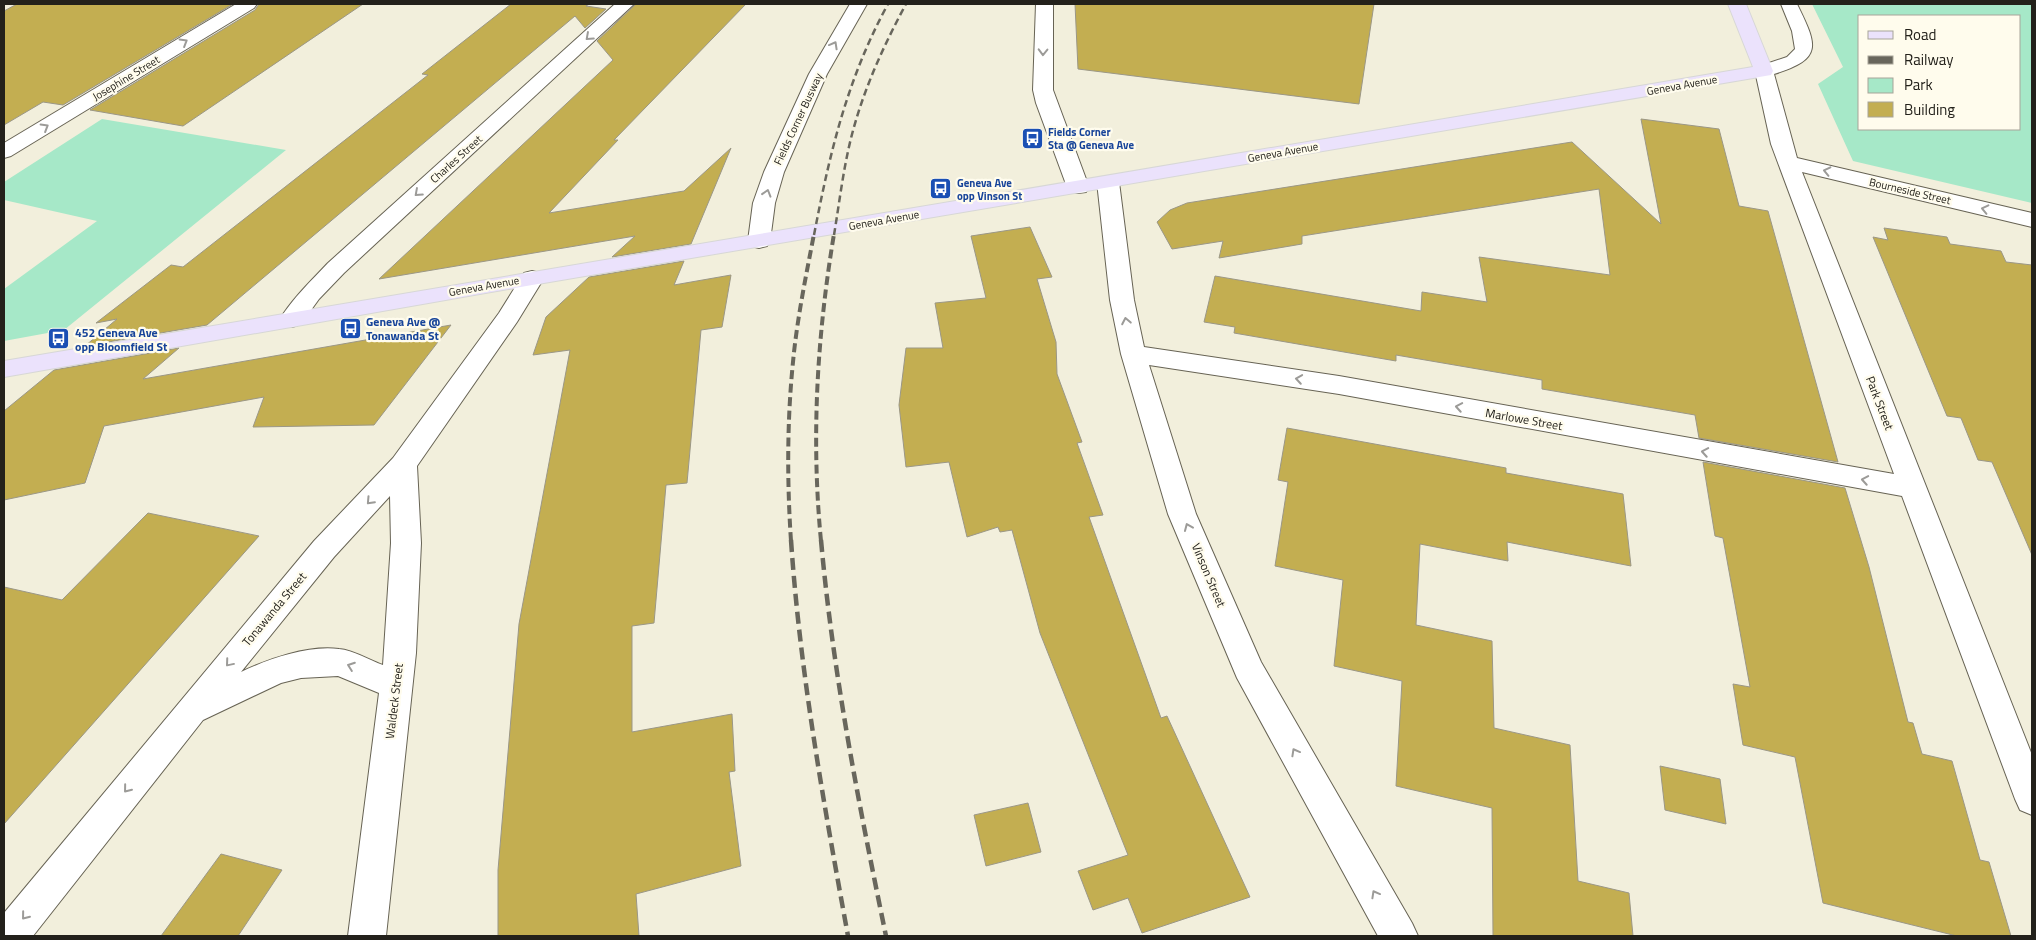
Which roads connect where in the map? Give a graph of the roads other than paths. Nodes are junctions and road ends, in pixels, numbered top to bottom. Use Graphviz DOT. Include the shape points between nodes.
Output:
graph roads {
  1 [pos="248,4"];
  2 [pos="625,4"];
  3 [pos="858,4"];
  4 [pos="1044,4"];
  5 [pos="1737,4"];
  6 [pos="1789,4"];
  7 [pos="1764,71"];
  8 [pos="4,152"];
  9 [pos="1788,162"];
  10 [pos="1108,182"];
  11 [pos="1078,186"];
  12 [pos="2032,220"];
  13 [pos="759,241"];
  14 [pos="532,278"];
  15 [pos="292,319"];
  16 [pos="1133,354"];
  17 [pos="4,369"];
  18 [pos="403,465"];
  19 [pos="1913,488"];
  20 [pos="396,685"];
  21 [pos="189,712"];
  22 [pos="2032,798"];
  23 [pos="9,936"];
  24 [pos="368,936"];
  25 [pos="1399,936"];
  8 -- 1 [label="street, Josephine Street, one-way"];
  2 -- 15 [label="street, Charles Street, one-way" via="336,268"];
  13 -- 3 [label="street, Fields Corner Busway, one-way" via="764,203 774,172 814,82"];
  4 -- 11 [label="street, one-way" via="1046,103"];
  5 -- 7 [label="main road, Park Street"];
  6 -- 7 [label="street" via="1804,36 1804,50 1797,60"];
  7 -- 9 [label="street, Park Street"];
  7 -- 10 [label="main road, Geneva Avenue"];
  12 -- 9 [label="street, Bourneside Street, one-way"];
  9 -- 19 [label="street, Park Street"];
  10 -- 11 [label="main road, Geneva Avenue"];
  16 -- 10 [label="street, Vinson Street, one-way" via="1122,300"];
  11 -- 13 [label="main road, Geneva Avenue"];
  13 -- 14 [label="main road, Geneva Avenue"];
  14 -- 15 [label="main road, Geneva Avenue"];
  14 -- 18 [label="street, Tonawanda Street"];
  15 -- 17 [label="main road, Geneva Avenue"];
  19 -- 16 [label="street, Marlowe Street, one-way" via="1338,385"];
  25 -- 16 [label="street, Vinson Street, one-way" via="1248,668 1182,514"];
  18 -- 20 [label="street, Waldeck Street" via="406,543"];
  18 -- 21 [label="street, Tonawanda Street, one-way" via="324,549"];
  19 -- 22 [label="street, Park Street"];
  20 -- 21 [label="street, one-way" via="339,662 301,665 275,671"];
  20 -- 24 [label="street, Waldeck Street"];
  21 -- 23 [label="street, Tonawanda Street, one-way"];
}
